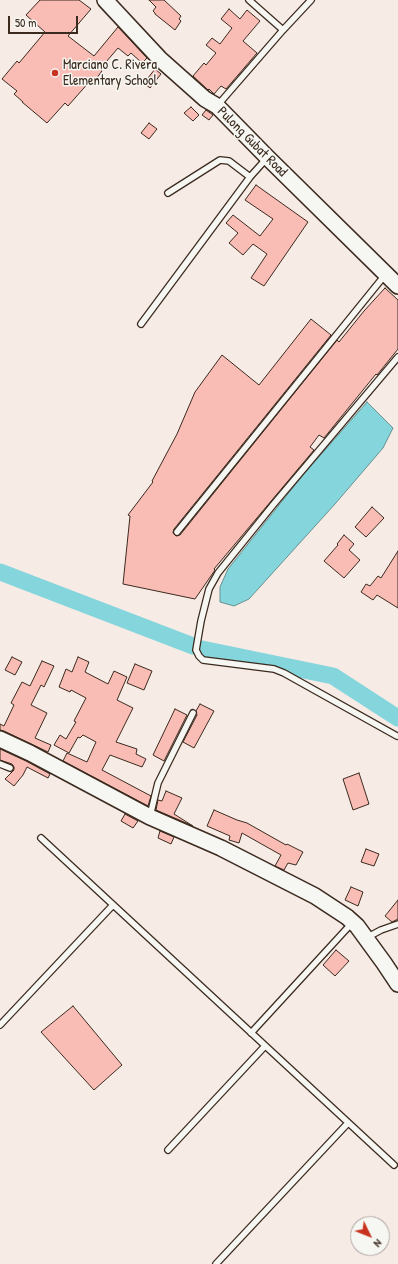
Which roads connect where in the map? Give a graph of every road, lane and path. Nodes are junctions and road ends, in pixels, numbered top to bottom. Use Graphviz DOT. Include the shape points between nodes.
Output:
graph roads {
  1 [pos="105,0"];
  2 [pos="249,0"];
  3 [pos="312,0"];
  4 [pos="283,30"];
  5 [pos="217,106"];
  6 [pos="268,158"];
  7 [pos="250,177"];
  8 [pos="168,193"];
  9 [pos="386,273"];
  10 [pos="398,286"];
  11 [pos="141,324"];
  12 [pos="398,357"];
  13 [pos="176,532"];
  14 [pos="193,713"];
  15 [pos="397,736"];
  16 [pos="0,739"];
  17 [pos="0,764"];
  18 [pos="10,768"];
  19 [pos="150,817"];
  20 [pos="41,838"];
  21 [pos="113,905"];
  22 [pos="353,922"];
  23 [pos="398,924"];
  24 [pos="365,938"];
  25 [pos="398,984"];
  26 [pos="0,1024"];
  27 [pos="251,1033"];
  28 [pos="265,1046"];
  29 [pos="348,1123"];
  30 [pos="168,1150"];
  31 [pos="394,1166"];
  32 [pos="216,1264"];
  1 -- 5 [label="street, Pulong Gubat Road" via="160,59 205,99"];
  2 -- 4 [label="lane"];
  3 -- 4 [label="lane"];
  4 -- 5 [label="lane"];
  5 -- 6 [label="street, Pulong Gubat Road"];
  6 -- 7 [label="lane"];
  6 -- 9 [label="street, Pulong Gubat Road"];
  7 -- 8 [label="lane" via="229,161 220,160"];
  7 -- 11 [label="lane"];
  9 -- 10 [label="street, Pulong Gubat Road"];
  9 -- 13 [label="lane"];
  12 -- 15 [label="lane" via="218,573 209,589 196,650 203,660 279,671"];
  14 -- 19 [label="lane" via="158,783"];
  16 -- 19 [label="street"];
  17 -- 18 [label="lane"];
  19 -- 22 [label="street" via="268,872 314,896"];
  20 -- 21 [label="lane"];
  21 -- 26 [label="lane"];
  21 -- 27 [label="lane"];
  22 -- 24 [label="street"];
  22 -- 27 [label="lane"];
  23 -- 24 [label="lane"];
  24 -- 25 [label="street"];
  27 -- 28 [label="lane"];
  28 -- 29 [label="lane"];
  28 -- 30 [label="lane"];
  29 -- 31 [label="lane"];
  29 -- 32 [label="lane"];
}
